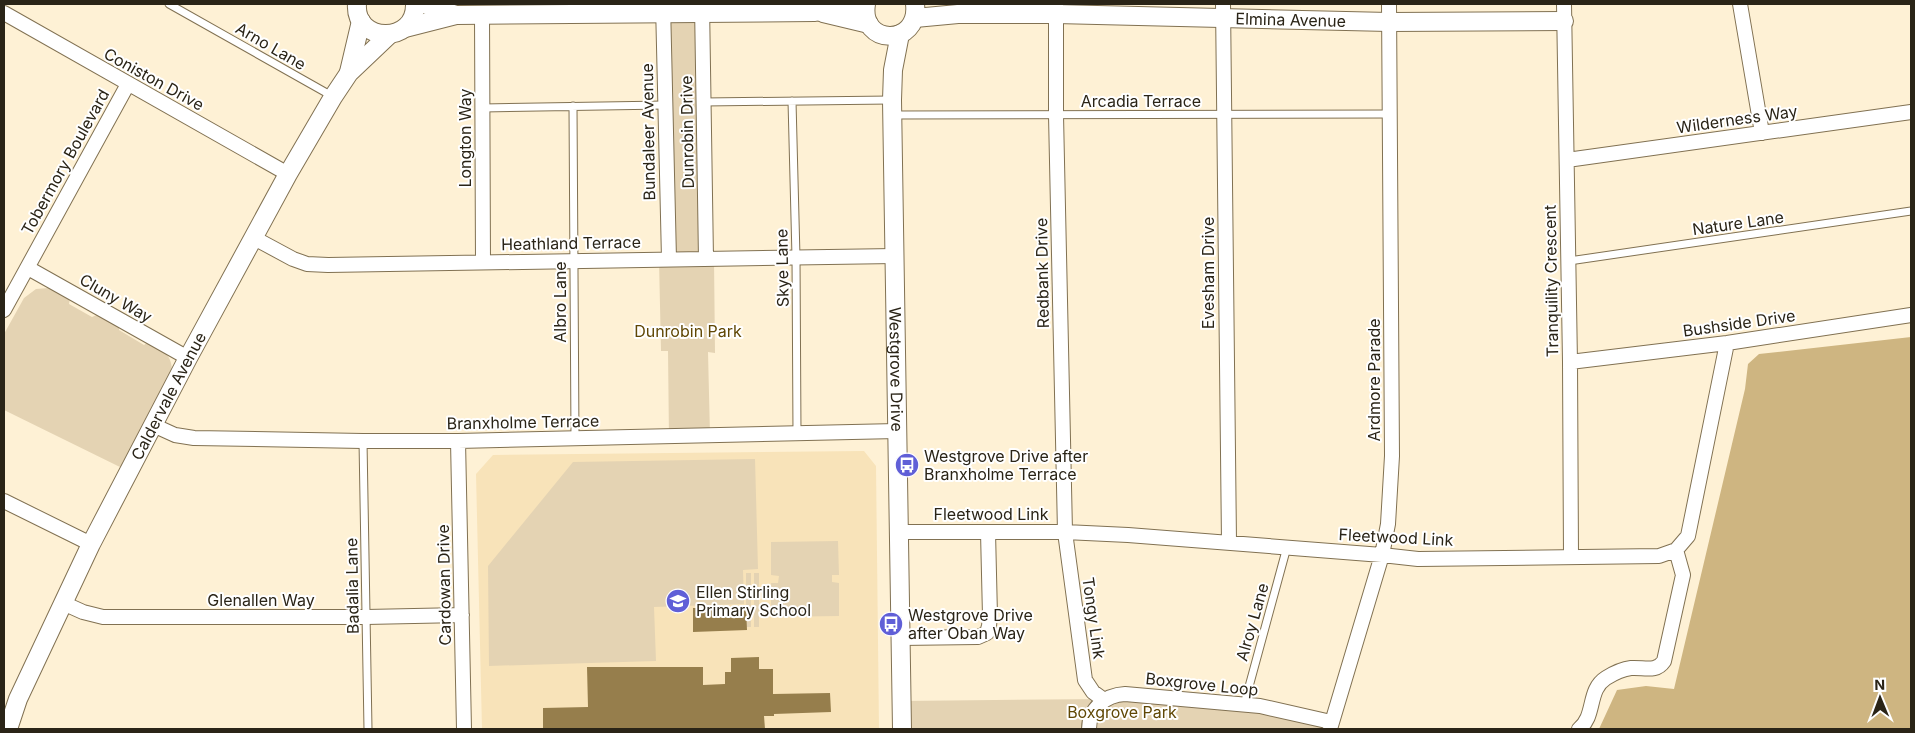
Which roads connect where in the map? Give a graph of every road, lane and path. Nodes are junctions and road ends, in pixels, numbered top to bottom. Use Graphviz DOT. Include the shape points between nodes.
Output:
graph roads {
  1 [pos="169,4"];
  2 [pos="415,4"];
  3 [pos="424,4"];
  4 [pos="862,4"];
  5 [pos="866,4"];
  6 [pos="1389,4"];
  7 [pos="1564,4"];
  8 [pos="1740,4"];
  9 [pos="568,8"];
  10 [pos="663,8"];
  11 [pos="702,8"];
  12 [pos="790,8"];
  13 [pos="357,9"];
  14 [pos="915,9"];
  15 [pos="1056,9"];
  16 [pos="1223,11"];
  17 [pos="815,12"];
  18 [pos="4,13"];
  19 [pos="482,14"];
  20 [pos="456,15"];
  21 [pos="1564,21"];
  22 [pos="1389,22"];
  23 [pos="874,29"];
  24 [pos="397,31"];
  25 [pos="900,34"];
  26 [pos="893,70"];
  27 [pos="349,73"];
  28 [pos="128,84"];
  29 [pos="333,96"];
  30 [pos="792,101"];
  31 [pos="704,102"];
  32 [pos="665,105"];
  33 [pos="572,106"];
  34 [pos="482,108"];
  35 [pos="892,108"];
  36 [pos="1911,112"];
  37 [pos="1225,114"];
  38 [pos="1390,114"];
  39 [pos="1056,115"];
  40 [pos="1762,133"];
  41 [pos="1567,160"];
  42 [pos="288,174"];
  43 [pos="1911,211"];
  44 [pos="254,238"];
  45 [pos="895,256"];
  46 [pos="796,257"];
  47 [pos="669,259"];
  48 [pos="706,259"];
  49 [pos="574,261"];
  50 [pos="1569,261"];
  51 [pos="483,262"];
  52 [pos="28,268"];
  53 [pos="4,310"];
  54 [pos="1911,315"];
  55 [pos="1727,343"];
  56 [pos="188,358"];
  57 [pos="1570,362"];
  58 [pos="153,424"];
  59 [pos="897,431"];
  60 [pos="797,434"];
  61 [pos="575,438"];
  62 [pos="363,441"];
  63 [pos="458,441"];
  64 [pos="4,501"];
  65 [pos="899,532"];
  66 [pos="988,532"];
  67 [pos="1066,532"];
  68 [pos="1229,542"];
  69 [pos="91,544"];
  70 [pos="1287,547"];
  71 [pos="1676,550"];
  72 [pos="1382,555"];
  73 [pos="1570,557"];
  74 [pos="63,603"];
  75 [pos="462,616"];
  76 [pos="366,617"];
  77 [pos="900,638"];
  78 [pos="1104,700"];
  79 [pos="1244,705"];
  80 [pos="1330,726"];
  81 [pos="8,729"];
  82 [pos="368,729"];
  83 [pos="464,729"];
  84 [pos="902,729"];
  85 [pos="1089,729"];
  86 [pos="1579,729"];
  1 -- 29 [label="lane, Arno Lane"];
  2 -- 24 [label="street" via="414,16"];
  3 -- 20 [label="street"];
  4 -- 17 [label="street"];
  5 -- 23 [label="street, Westgrove Drive" via="865,11"];
  6 -- 22 [label="street, Ardmore Parade"];
  7 -- 21 [label="street, Tranquility Crescent"];
  8 -- 40 [label="street"];
  9 -- 10 [label="street"];
  9 -- 19 [label="street"];
  10 -- 11 [label="street"];
  10 -- 32 [label="street, Bundaleer Avenue"];
  11 -- 12 [label="street"];
  11 -- 31 [label="street, Dunrobin Drive"];
  12 -- 17 [label="street"];
  13 -- 24 [label="street" via="373,31"];
  13 -- 27 [label="street, Caldervale Avenue"];
  14 -- 15 [label="street, Elmina Avenue" via="958,14"];
  14 -- 25 [label="street" via="912,25"];
  15 -- 16 [label="street, Elmina Avenue"];
  15 -- 39 [label="street, Redbank Drive"];
  16 -- 22 [label="street, Elmina Avenue"];
  16 -- 37 [label="street, Evesham Drive"];
  17 -- 23 [label="street"];
  18 -- 28 [label="street, Coniston Drive"];
  19 -- 20 [label="street"];
  19 -- 34 [label="street, Longton Way"];
  20 -- 24 [label="street"];
  21 -- 22 [label="street, Elmina Avenue"];
  21 -- 41 [label="street, Tranquility Crescent"];
  22 -- 38 [label="street, Ardmore Parade"];
  23 -- 25 [label="street" via="893,36"];
  23 -- 26 [label="street, Westgrove Drive"];
  24 -- 27 [label="street, Caldervale Avenue"];
  25 -- 26 [label="street, Westgrove Drive"];
  26 -- 35 [label="street, Westgrove Drive"];
  27 -- 29 [label="street, Caldervale Avenue"];
  28 -- 42 [label="street, Coniston Drive"];
  28 -- 52 [label="street, Tobermory Boulevard"];
  29 -- 42 [label="street, Caldervale Avenue"];
  30 -- 31 [label="lane"];
  30 -- 35 [label="lane"];
  30 -- 46 [label="lane, Skye Lane"];
  31 -- 48 [label="street, Dunrobin Drive"];
  32 -- 33 [label="lane"];
  32 -- 47 [label="street, Bundaleer Avenue"];
  33 -- 34 [label="lane"];
  33 -- 49 [label="lane, Albro Lane"];
  34 -- 51 [label="street, Longton Way"];
  35 -- 39 [label="lane, Arcadia Terrace"];
  35 -- 45 [label="street, Westgrove Drive"];
  36 -- 40 [label="street, Wilderness Way"];
  37 -- 38 [label="lane, Arcadia Terrace"];
  37 -- 39 [label="lane, Arcadia Terrace"];
  37 -- 68 [label="street, Evesham Drive"];
  38 -- 72 [label="street, Ardmore Parade" via="1392,456 1388,524"];
  39 -- 67 [label="street, Redbank Drive"];
  40 -- 41 [label="street, Wilderness Way"];
  41 -- 50 [label="street, Tranquility Crescent"];
  42 -- 44 [label="street, Caldervale Avenue"];
  43 -- 50 [label="lane, Nature Lane"];
  44 -- 51 [label="street, Heathland Terrace" via="307,264"];
  44 -- 56 [label="street, Caldervale Avenue"];
  45 -- 46 [label="street, Heathland Terrace"];
  45 -- 59 [label="street, Westgrove Drive"];
  46 -- 48 [label="street, Heathland Terrace"];
  46 -- 60 [label="lane, Skye Lane"];
  47 -- 48 [label="street, Heathland Terrace"];
  47 -- 49 [label="street, Heathland Terrace"];
  49 -- 51 [label="street, Heathland Terrace"];
  49 -- 61 [label="lane, Albro Lane"];
  50 -- 57 [label="street, Tranquility Crescent"];
  52 -- 53 [label="street, Tobermory Boulevard"];
  52 -- 56 [label="street, Cluny Way"];
  54 -- 55 [label="street, Bushside Drive"];
  55 -- 57 [label="street, Bushside Drive"];
  55 -- 71 [label="street" via="1688,536"];
  56 -- 58 [label="street, Caldervale Avenue"];
  57 -- 73 [label="street, Tranquility Crescent"];
  58 -- 62 [label="street, Branxholme Terrace" via="175,435 194,438"];
  58 -- 69 [label="street, Caldervale Avenue"];
  59 -- 60 [label="street, Branxholme Terrace"];
  59 -- 65 [label="street, Westgrove Drive"];
  60 -- 61 [label="street, Branxholme Terrace"];
  61 -- 63 [label="street, Branxholme Terrace"];
  62 -- 63 [label="street, Branxholme Terrace"];
  62 -- 76 [label="lane, Badalia Lane"];
  63 -- 75 [label="street, Cardowan Drive"];
  64 -- 69 [label="street"];
  65 -- 66 [label="street, Fleetwood Link"];
  65 -- 77 [label="street, Westgrove Drive"];
  66 -- 67 [label="street, Fleetwood Link"];
  66 -- 77 [label="street" via="990,616 987,633 978,637"];
  67 -- 68 [label="street, Fleetwood Link"];
  67 -- 78 [label="street, Tongy Link" via="1085,680"];
  68 -- 70 [label="street, Fleetwood Link"];
  69 -- 74 [label="street, Caldervale Avenue"];
  70 -- 72 [label="street, Fleetwood Link"];
  70 -- 79 [label="lane, Alroy Lane"];
  71 -- 73 [label="street, Fleetwood Link" via="1659,556"];
  71 -- 86 [label="street" via="1683,575 1664,661 1651,670 1632,668 1617,671 1603,680 1596,690 1589,717"];
  72 -- 73 [label="street, Fleetwood Link" via="1418,559"];
  72 -- 80 [label="street, Ardmore Parade"];
  74 -- 76 [label="street, Glenallen Way" via="103,617"];
  74 -- 81 [label="street, Caldervale Avenue" via="18,698"];
  75 -- 76 [label="street, Glenallen Way"];
  75 -- 83 [label="street, Cardowan Drive"];
  76 -- 82 [label="lane, Badalia Lane"];
  77 -- 84 [label="street, Westgrove Drive"];
  78 -- 79 [label="street, Boxgrove Loop" via="1115,695 1134,694"];
  78 -- 85 [label="street" via="1089,721"];
  79 -- 80 [label="street, Boxgrove Loop" via="1286,711"];
}
